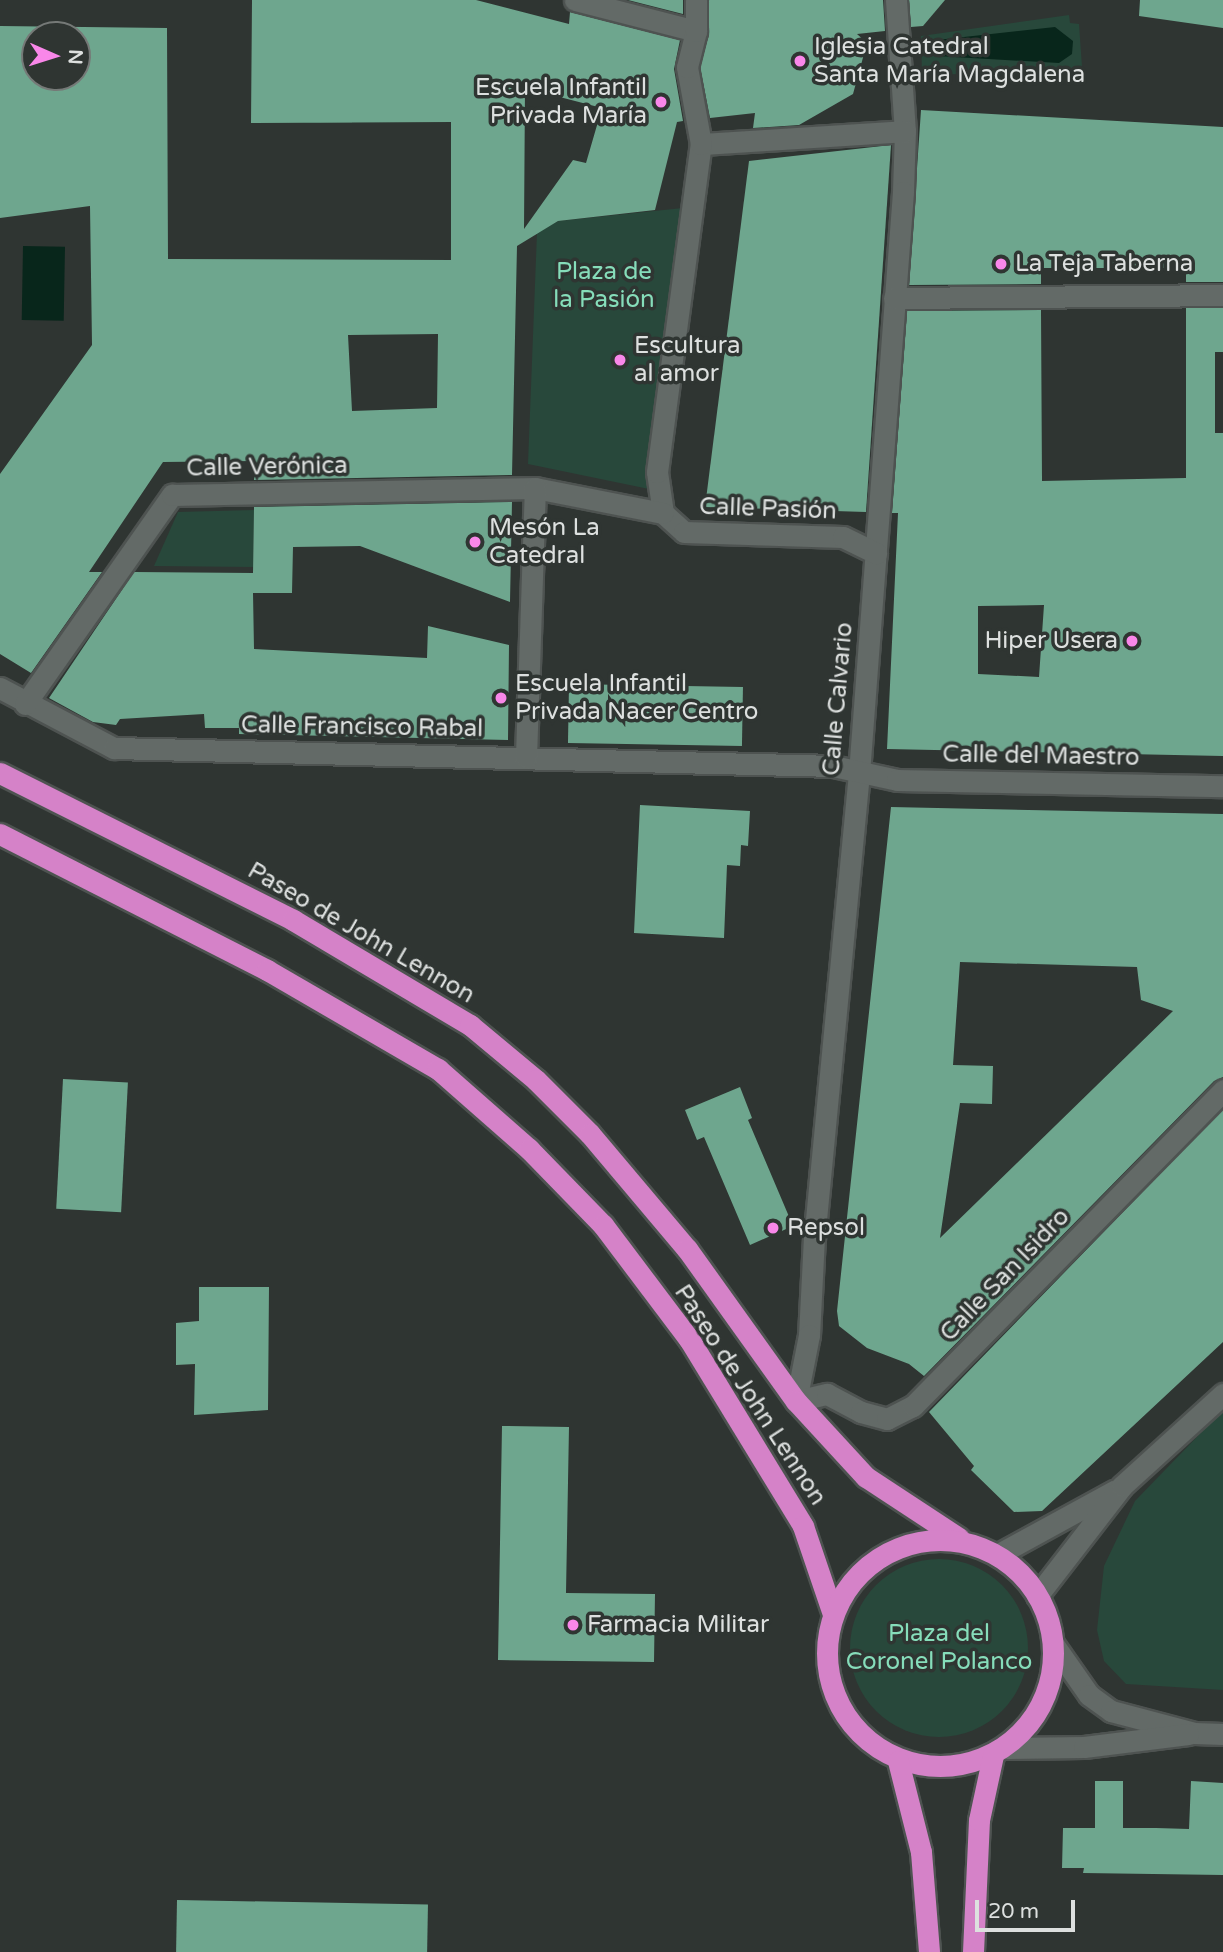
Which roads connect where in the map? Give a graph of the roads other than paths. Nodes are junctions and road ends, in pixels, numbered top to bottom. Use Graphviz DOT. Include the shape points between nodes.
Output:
graph roads {
  1 [pos="575,0"];
  2 [pos="696,0"];
  3 [pos="896,0"];
  4 [pos="696,31"];
  5 [pos="905,131"];
  6 [pos="701,144"];
  7 [pos="1223,295"];
  8 [pos="894,298"];
  9 [pos="534,488"];
  10 [pos="663,513"];
  11 [pos="876,553"];
  12 [pos="0,688"];
  13 [pos="26,704"];
  14 [pos="526,757"];
  15 [pos="0,773"];
  16 [pos="859,773"];
  17 [pos="1223,786"];
  18 [pos="0,834"];
  19 [pos="1223,1090"];
  20 [pos="1223,1394"];
  21 [pos="796,1401"];
  22 [pos="1122,1486"];
  23 [pos="959,1538"];
  24 [pos="997,1555"];
  25 [pos="1037,1596"];
  26 [pos="834,1614"];
  27 [pos="1054,1645"];
  28 [pos="1194,1733"];
  29 [pos="1223,1734"];
  30 [pos="1000,1752"];
  31 [pos="898,1761"];
  32 [pos="929,1952"];
  33 [pos="973,1952"];
  1 -- 4 [label="street"];
  2 -- 4 [label="street"];
  3 -- 5 [label="street, Calle Calvario"];
  4 -- 6 [label="street" via="687,67"];
  5 -- 6 [label="street"];
  5 -- 8 [label="street, Calle Calvario"];
  6 -- 10 [label="street" via="657,472"];
  7 -- 8 [label="street"];
  8 -- 11 [label="street, Calle Calvario"];
  9 -- 10 [label="street"];
  9 -- 13 [label="street, Calle Verónica" via="172,495"];
  9 -- 14 [label="street"];
  10 -- 11 [label="street, Calle Pasión" via="684,532 843,537"];
  11 -- 16 [label="street, Calle Calvario"];
  12 -- 13 [label="street"];
  13 -- 14 [label="street, Calle Francisco Rabal" via="114,748"];
  14 -- 16 [label="street, Calle Francisco Rabal" via="833,766"];
  15 -- 21 [label="highway, Paseo de John Lennon" via="293,920 470,1025 536,1080 590,1134 687,1249"];
  16 -- 17 [label="street, Calle del Maestro" via="897,780"];
  16 -- 21 [label="street, Calle Calvario" via="808,1335"];
  18 -- 26 [label="highway, Paseo de John Lennon" via="267,970 438,1069 529,1149 603,1225 689,1339 803,1526"];
  19 -- 21 [label="street, Calle San Isidro" via="913,1406 880,1419 827,1394"];
  20 -- 22 [label="street"];
  21 -- 23 [label="highway, Paseo de John Lennon" via="866,1477"];
  22 -- 24 [label="street"];
  22 -- 25 [label="street"];
  23 -- 24 [label="highway"];
  23 -- 26 [label="highway" via="909,1541 877,1558 852,1581"];
  24 -- 25 [label="highway"];
  25 -- 27 [label="highway" via="1049,1618"];
  26 -- 31 [label="highway" via="828,1673 842,1709 870,1742"];
  27 -- 28 [label="street" via="1089,1695 1111,1711"];
  27 -- 30 [label="highway" via="1046,1688 1031,1719"];
  28 -- 29 [label="street"];
  28 -- 30 [label="street"];
  30 -- 31 [label="highway" via="953,1765"];
  30 -- 33 [label="highway" via="979,1820"];
  31 -- 32 [label="highway" via="921,1852"];
}
